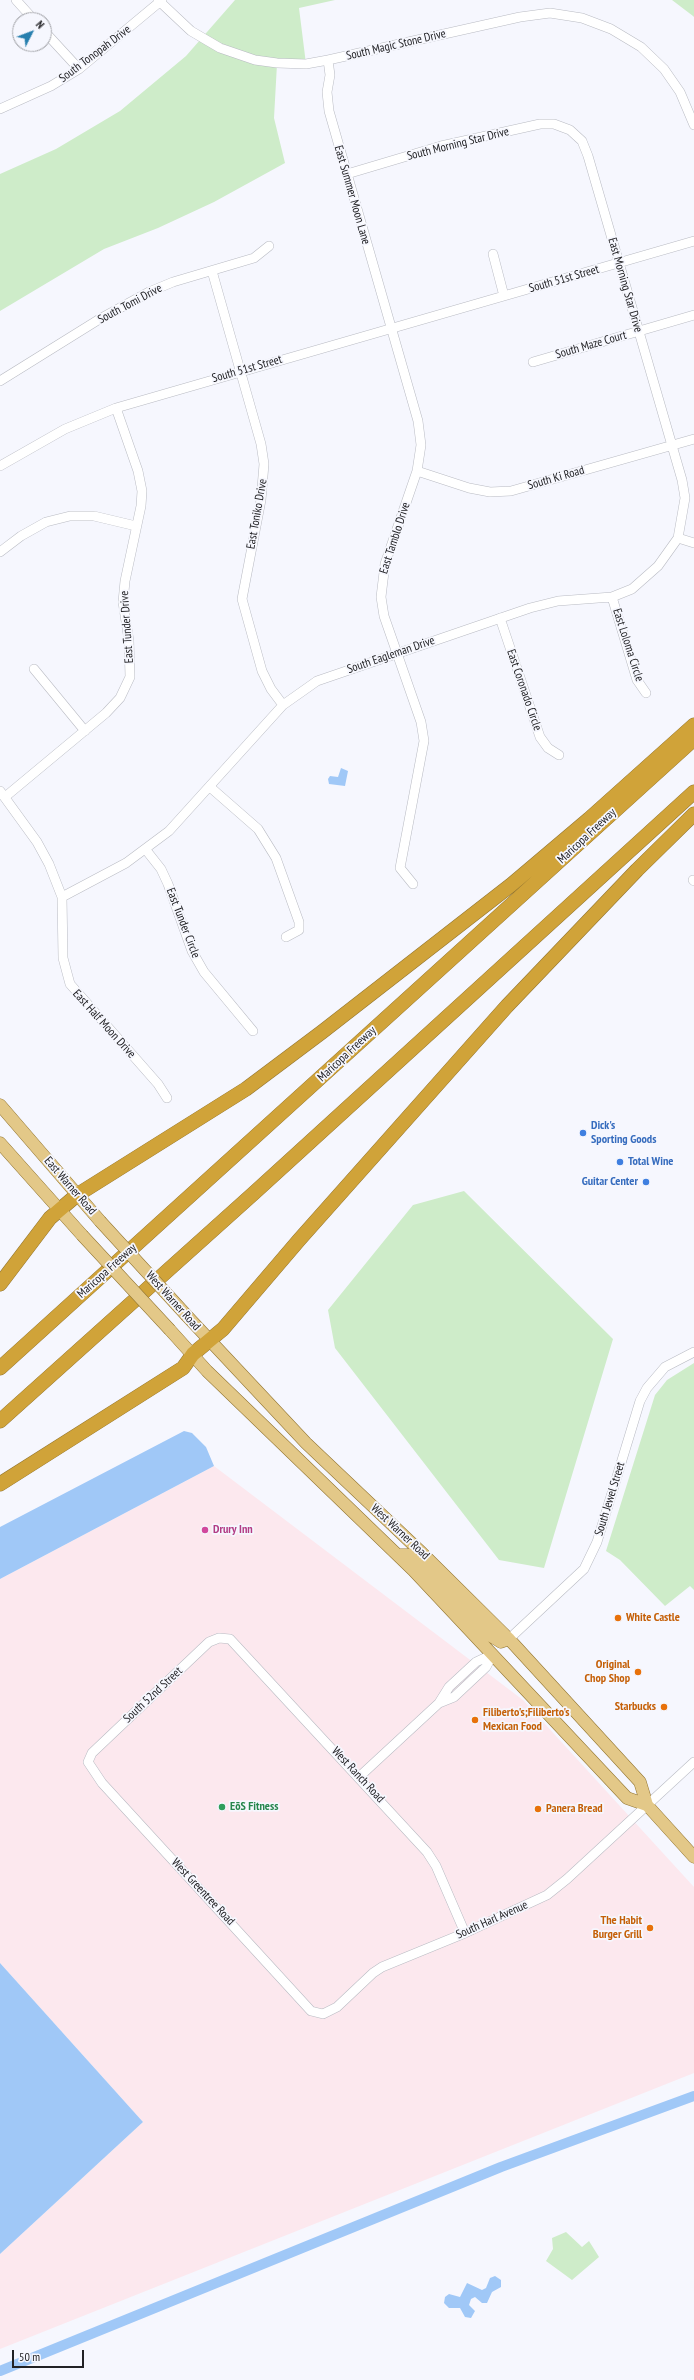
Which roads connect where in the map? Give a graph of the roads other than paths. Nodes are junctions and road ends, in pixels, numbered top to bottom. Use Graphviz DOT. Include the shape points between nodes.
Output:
graph roads {
  1 [pos="16,0"];
  2 [pos="160,1"];
  3 [pos="27,12"];
  4 [pos="52,40"];
  5 [pos="328,60"];
  6 [pos="79,69"];
  7 [pos="0,109"];
  8 [pos="694,125"];
  9 [pos="570,130"];
  10 [pos="347,174"];
  11 [pos="694,241"];
  12 [pos="268,246"];
  13 [pos="493,254"];
  14 [pos="619,263"];
  15 [pos="212,271"];
  16 [pos="504,296"];
  17 [pos="694,315"];
  18 [pos="390,328"];
  19 [pos="639,331"];
  20 [pos="533,362"];
  21 [pos="240,370"];
  22 [pos="0,381"];
  23 [pos="116,408"];
  24 [pos="694,438"];
  25 [pos="671,445"];
  26 [pos="0,466"];
  27 [pos="417,471"];
  28 [pos="136,526"];
  29 [pos="678,538"];
  30 [pos="694,543"];
  31 [pos="0,552"];
  32 [pos="612,597"];
  33 [pos="500,618"];
  34 [pos="397,653"];
  35 [pos="34,669"];
  36 [pos="646,693"];
  37 [pos="283,705"];
  38 [pos="694,725"];
  39 [pos="85,731"];
  40 [pos="694,739"];
  41 [pos="559,755"];
  42 [pos="210,787"];
  43 [pos="694,792"];
  44 [pos="2,794"];
  45 [pos="694,814"];
  46 [pos="146,850"];
  47 [pos="412,884"];
  48 [pos="62,897"];
  49 [pos="286,937"];
  50 [pos="253,1031"];
  51 [pos="167,1098"];
  52 [pos="0,1105"];
  53 [pos="0,1143"];
  54 [pos="77,1195"];
  55 [pos="59,1210"];
  56 [pos="141,1266"];
  57 [pos="126,1282"];
  58 [pos="0,1284"];
  59 [pos="209,1340"];
  60 [pos="694,1352"];
  61 [pos="193,1354"];
  62 [pos="0,1368"];
  63 [pos="0,1421"];
  64 [pos="0,1484"];
  65 [pos="398,1555"];
  66 [pos="225,1638"];
  67 [pos="509,1639"];
  68 [pos="493,1654"];
  69 [pos="88,1762"];
  70 [pos="694,1762"];
  71 [pos="359,1776"];
  72 [pos="647,1805"];
  73 [pos="694,1857"];
  74 [pos="464,1933"];
  75 [pos="323,2014"];
  1 -- 3 [label="street"];
  2 -- 5 [label="street, South Magic Stone Drive" via="182,24 220,48 255,60 306,64"];
  2 -- 6 [label="street, South Tonopah Drive"];
  4 -- 6 [label="street"];
  5 -- 8 [label="street, South Magic Stone Drive" via="520,17 550,13 582,18 611,29 641,47 664,69 680,92"];
  5 -- 10 [label="street, East Summer Moon Lane" via="328,111"];
  6 -- 7 [label="street, South Tonopah Drive" via="51,86"];
  9 -- 10 [label="street, South Morning Star Drive" via="554,124 540,124 441,146"];
  9 -- 14 [label="street, East Morning Star Drive" via="582,141 588,156"];
  10 -- 18 [label="street, East Summer Moon Lane"];
  11 -- 14 [label="street, South 51st Street"];
  12 -- 15 [label="street, South Tomi Drive" via="254,258"];
  13 -- 16 [label="street"];
  14 -- 16 [label="street, South 51st Street"];
  14 -- 19 [label="street, East Morning Star Drive"];
  15 -- 21 [label="street, East Toniko Drive"];
  15 -- 22 [label="street, South Tomi Drive" via="149,292 98,320"];
  16 -- 18 [label="street, South 51st Street"];
  17 -- 19 [label="street, South Maze Court"];
  18 -- 21 [label="street, South 51st Street"];
  18 -- 27 [label="street, East Tamblo Drive" via="418,421 421,444"];
  19 -- 20 [label="street, South Maze Court"];
  19 -- 25 [label="street, East Morning Star Drive"];
  21 -- 23 [label="street, South 51st Street"];
  21 -- 37 [label="street, East Toniko Drive" via="264,464 261,500 242,599 262,672 270,689"];
  23 -- 26 [label="street, South 51st Street" via="65,429"];
  23 -- 28 [label="street, East Tunder Drive" via="138,471 141,506"];
  24 -- 25 [label="street, South Ki Road"];
  25 -- 27 [label="street, South Ki Road" via="511,491 490,492 469,488"];
  25 -- 29 [label="street, South Eagleman Drive" via="685,498"];
  27 -- 34 [label="street, East Tamblo Drive" via="382,578 381,598 384,616"];
  28 -- 31 [label="street" via="94,516 70,516 46,522"];
  28 -- 39 [label="street, East Tunder Drive" via="123,602 129,641 130,677 120,698 106,714"];
  29 -- 30 [label="street"];
  29 -- 32 [label="street, South Eagleman Drive" via="647,578 632,589"];
  32 -- 33 [label="street, South Eagleman Drive" via="558,601"];
  32 -- 36 [label="street, East Loloma Circle" via="637,680"];
  33 -- 34 [label="street, South Eagleman Drive"];
  33 -- 41 [label="street, East Coronado Circle" via="540,737 548,748"];
  34 -- 37 [label="street, South Eagleman Drive" via="317,681"];
  34 -- 47 [label="street, East Tamblo Drive" via="421,722 424,741 400,868"];
  35 -- 39 [label="street"];
  37 -- 42 [label="street, South Eagleman Drive"];
  38 -- 54 [label="highway" via="511,885 246,1089"];
  39 -- 44 [label="street, East Tunder Drive"];
  40 -- 62 [label="highway, Maricopa Freeway"];
  42 -- 46 [label="street, South Eagleman Drive" via="183,817"];
  42 -- 49 [label="street" via="258,829 276,858 299,922 299,930"];
  43 -- 63 [label="highway"];
  44 -- 48 [label="street, East Half Moon Drive" via="27,826 40,848"];
  45 -- 59 [label="highway" via="502,1012 299,1240 224,1329"];
  46 -- 48 [label="street, South Eagleman Drive"];
  46 -- 50 [label="street, East Tunder Circle" via="168,884 192,951 204,972"];
  48 -- 51 [label="street, East Half Moon Drive" via="62,958 70,984 158,1084"];
  52 -- 54 [label="main road, East Warner Road"];
  53 -- 55 [label="main road, East Warner Road"];
  54 -- 55 [label="highway"];
  54 -- 56 [label="main road, East Warner Road, bridge"];
  55 -- 57 [label="main road, East Warner Road, bridge"];
  55 -- 58 [label="highway" via="50,1218"];
  56 -- 59 [label="main road, West Warner Road, bridge"];
  57 -- 61 [label="main road, West Warner Road, bridge"];
  59 -- 61 [label="highway"];
  59 -- 67 [label="main road, West Warner Road" via="306,1443"];
  60 -- 67 [label="street, South Jewel Street" via="665,1368 647,1388 640,1401 597,1542 584,1569"];
  61 -- 64 [label="highway" via="183,1368"];
  61 -- 65 [label="main road, West Warner Road" via="206,1371"];
  65 -- 67 [label="main road" via="409,1554 420,1563 491,1636 499,1641"];
  65 -- 68 [label="main road, West Warner Road"];
  66 -- 69 [label="street, South 52nd Street" via="209,1642 98,1745"];
  66 -- 71 [label="street, West Ranch Road" via="238,1645"];
  67 -- 72 [label="main road, West Warner Road" via="640,1782"];
  68 -- 71 [label="street" via="486,1667 454,1697 439,1703"];
  68 -- 72 [label="main road, West Warner Road" via="627,1798"];
  69 -- 75 [label="street, West Greentree Road" via="102,1783 311,2010"];
  70 -- 72 [label="street, South Harl Avenue"];
  71 -- 74 [label="street, West Ranch Road" via="427,1852 436,1866"];
  72 -- 73 [label="main road, West Warner Road"];
  72 -- 74 [label="street, South Harl Avenue" via="546,1895"];
  74 -- 75 [label="street, South Harl Avenue" via="382,1967 336,2007"];
}
